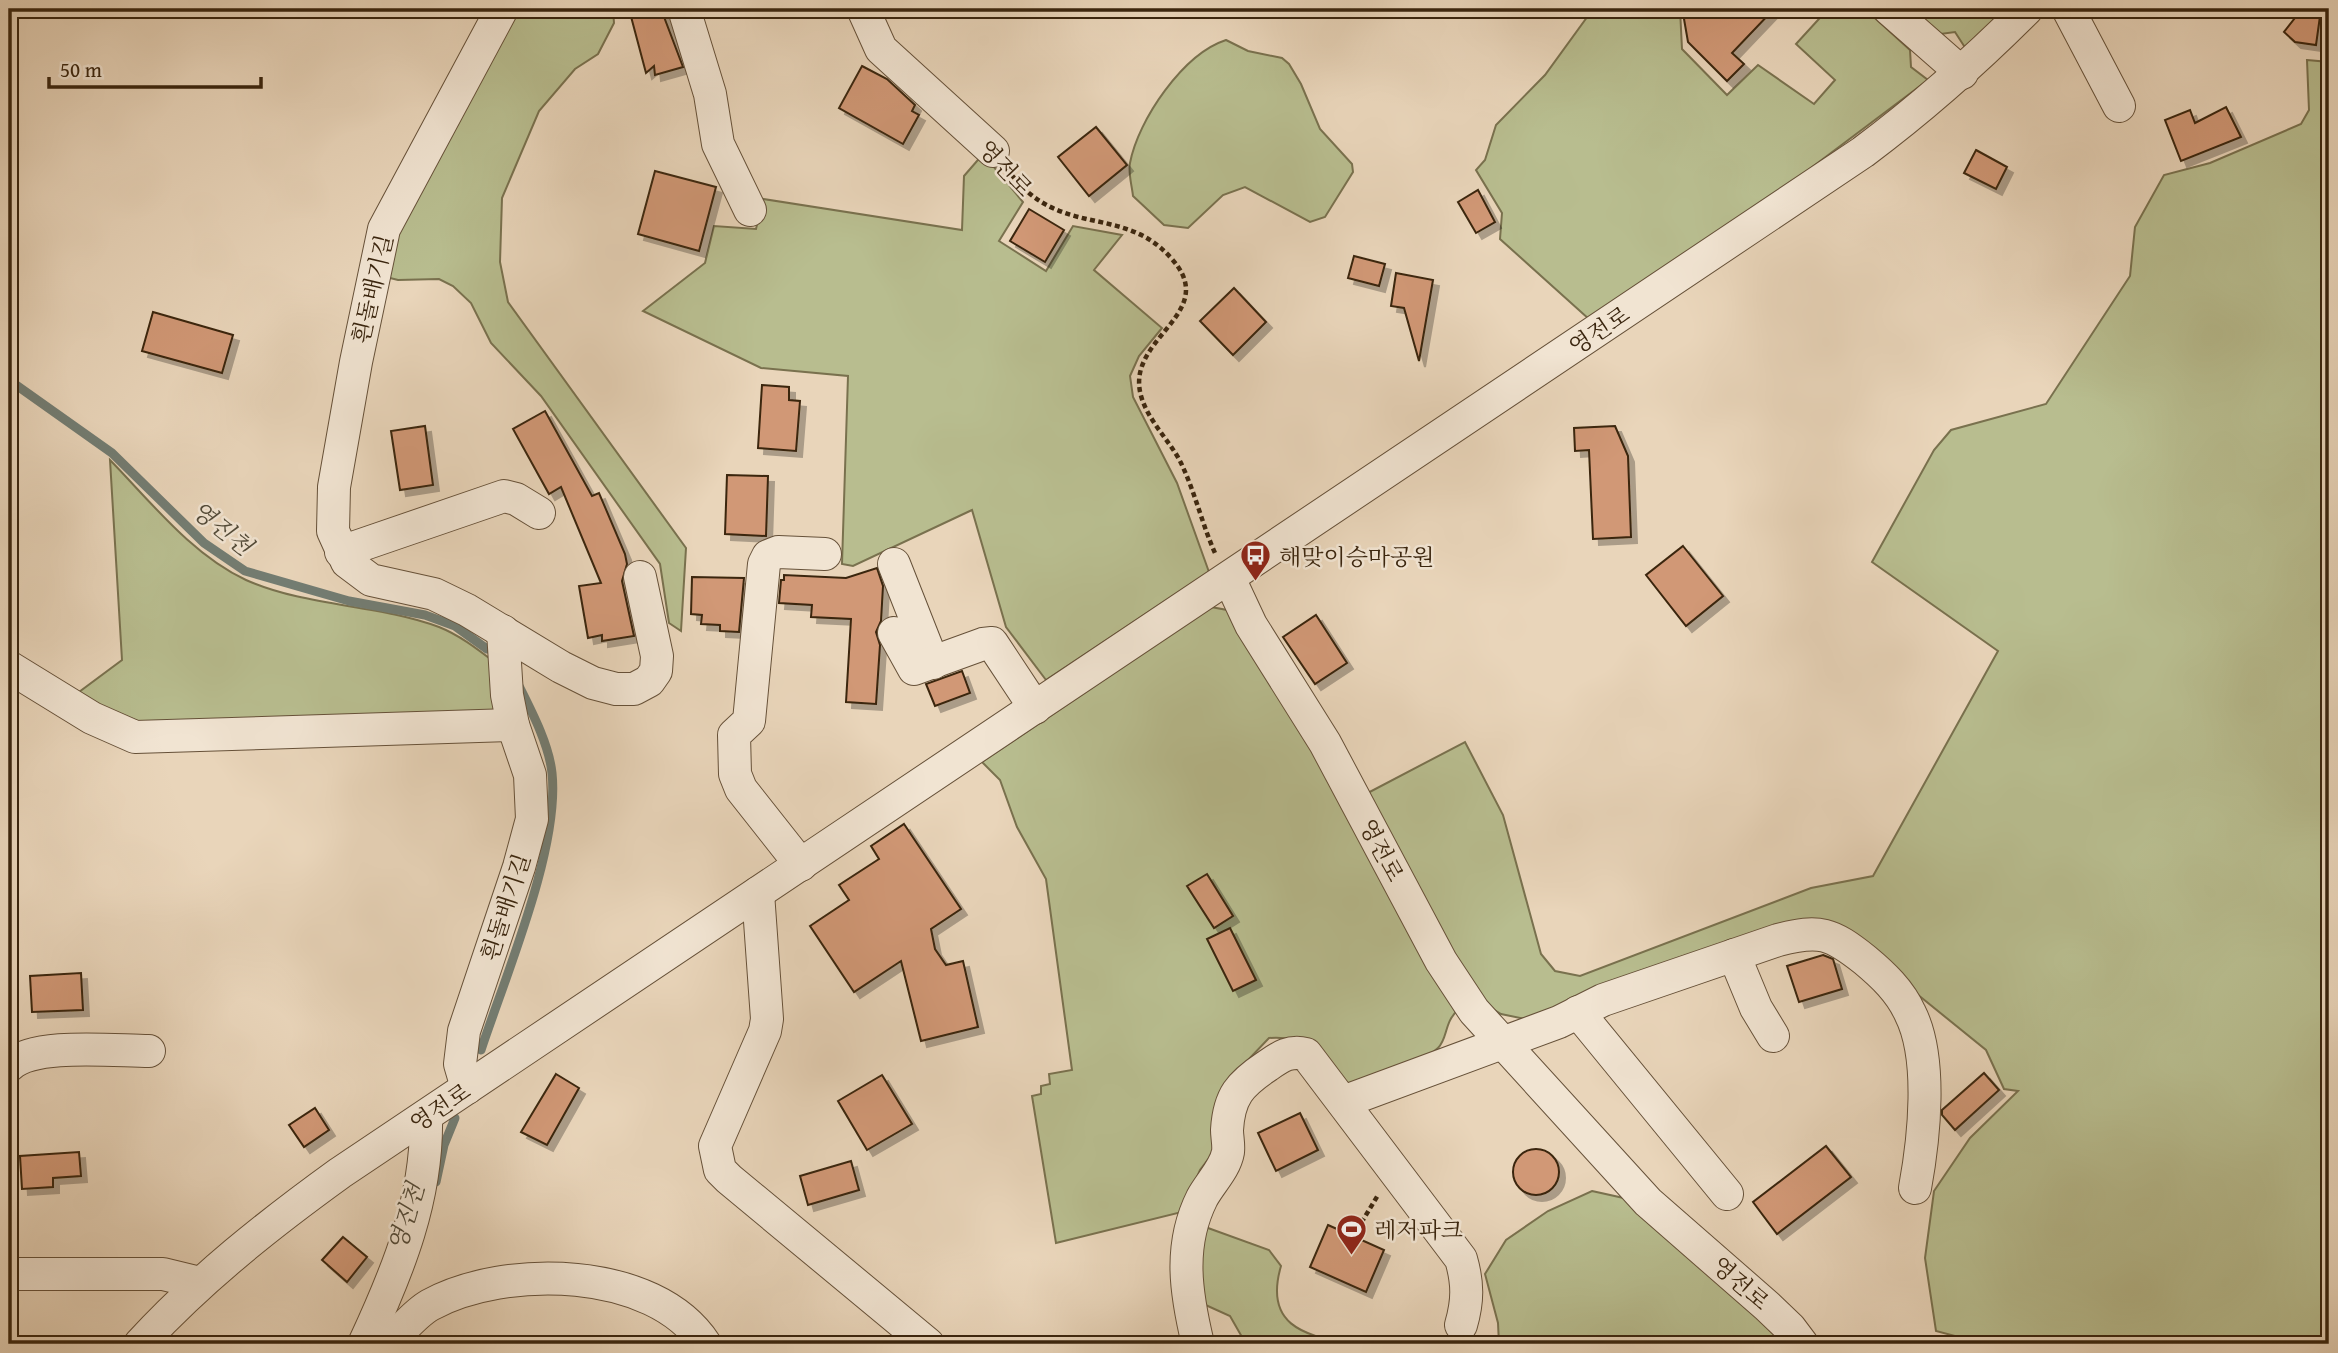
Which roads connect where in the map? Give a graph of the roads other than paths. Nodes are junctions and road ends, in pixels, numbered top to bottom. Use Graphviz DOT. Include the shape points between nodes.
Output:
graph roads {
  1 [pos="502,9"];
  2 [pos="684,9"];
  3 [pos="863,9"];
  4 [pos="1889,9"];
  5 [pos="2027,9"];
  6 [pos="2068,9"];
  7 [pos="1962,72"];
  8 [pos="2119,106"];
  9 [pos="993,151"];
  10 [pos="750,210"];
  11 [pos="539,513"];
  12 [pos="341,552"];
  13 [pos="824,554"];
  14 [pos="894,564"];
  15 [pos="640,576"];
  16 [pos="1229,578"];
  17 [pos="503,631"];
  18 [pos="894,633"];
  19 [pos="933,663"];
  20 [pos="9,667"];
  21 [pos="1035,708"];
  22 [pos="513,725"];
  23 [pos="801,864"];
  24 [pos="758,893"];
  25 [pos="1734,955"];
  26 [pos="1578,1012"];
  27 [pos="1773,1037"];
  28 [pos="1503,1042"];
  29 [pos="149,1051"];
  30 [pos="9,1066"];
  31 [pos="467,1088"];
  32 [pos="1343,1102"];
  33 [pos="426,1116"];
  34 [pos="1915,1188"];
  35 [pos="1727,1194"];
  36 [pos="9,1274"];
  37 [pos="200,1283"];
  38 [pos="1461,1325"];
  39 [pos="376,1343"];
  40 [pos="140,1344"];
  41 [pos="705,1344"];
  42 [pos="928,1344"];
  43 [pos="1198,1344"];
  44 [pos="1802,1344"];
  1 -- 12 [label="street, 흰돌배기길" via="384,229 334,486 333,531"];
  2 -- 10 [label="street" via="710,94 718,144"];
  3 -- 9 [label="street, 영전로" via="881,49"];
  4 -- 7 [label="street"];
  5 -- 7 [label="street, 영전로"];
  6 -- 8 [label="street"];
  7 -- 16 [label="street, 영전로" via="1863,152"];
  11 -- 12 [label="street" via="504,496"];
  12 -- 17 [label="street" via="371,580 434,594"];
  13 -- 23 [label="street" via="778,552 764,564 749,721 734,735 734,774 741,789"];
  14 -- 19 [label="street"];
  15 -- 17 [label="street" via="657,656 656,671 634,689 616,690 593,682"];
  16 -- 21 [label="street, 영전로"];
  16 -- 28 [label="street, 영전로" via="1251,625 1325,743 1441,961 1474,1011"];
  17 -- 22 [label="street, 흰돌배기길" via="503,665"];
  18 -- 19 [label="street" via="915,669"];
  19 -- 21 [label="street" via="992,643"];
  20 -- 22 [label="street" via="92,718 135,737"];
  21 -- 23 [label="street, 영전로"];
  22 -- 31 [label="street, 흰돌배기길" via="530,775 531,819 460,1051"];
  23 -- 24 [label="street, 영전로"];
  24 -- 31 [label="street, 영전로"];
  24 -- 42 [label="street" via="765,1031 720,1132 715,1158 729,1179"];
  25 -- 26 [label="street"];
  25 -- 27 [label="street"];
  25 -- 34 [label="street" via="1806,933 1829,934 1885,977 1899,995 1914,1026 1924,1087 1924,1137"];
  26 -- 28 [label="street"];
  26 -- 35 [label="street"];
  28 -- 32 [label="street"];
  28 -- 44 [label="street, 영전로" via="1648,1202 1775,1313"];
  29 -- 30 [label="street" via="36,1052"];
  31 -- 33 [label="street, 영전로"];
  32 -- 38 [label="street" via="1461,1259 1468,1303"];
  32 -- 43 [label="street" via="1306,1054 1295,1051 1242,1083 1227,1130 1228,1151 1194,1213 1186,1242 1187,1299"];
  33 -- 37 [label="street, 영전로" via="299,1203"];
  33 -- 39 [label="street" via="426,1167"];
  36 -- 37 [label="street" via="149,1273"];
  37 -- 40 [label="street, 영전로"];
  39 -- 41 [label="street" via="428,1306 460,1291 537,1278 569,1279 647,1297 676,1313"];
}
